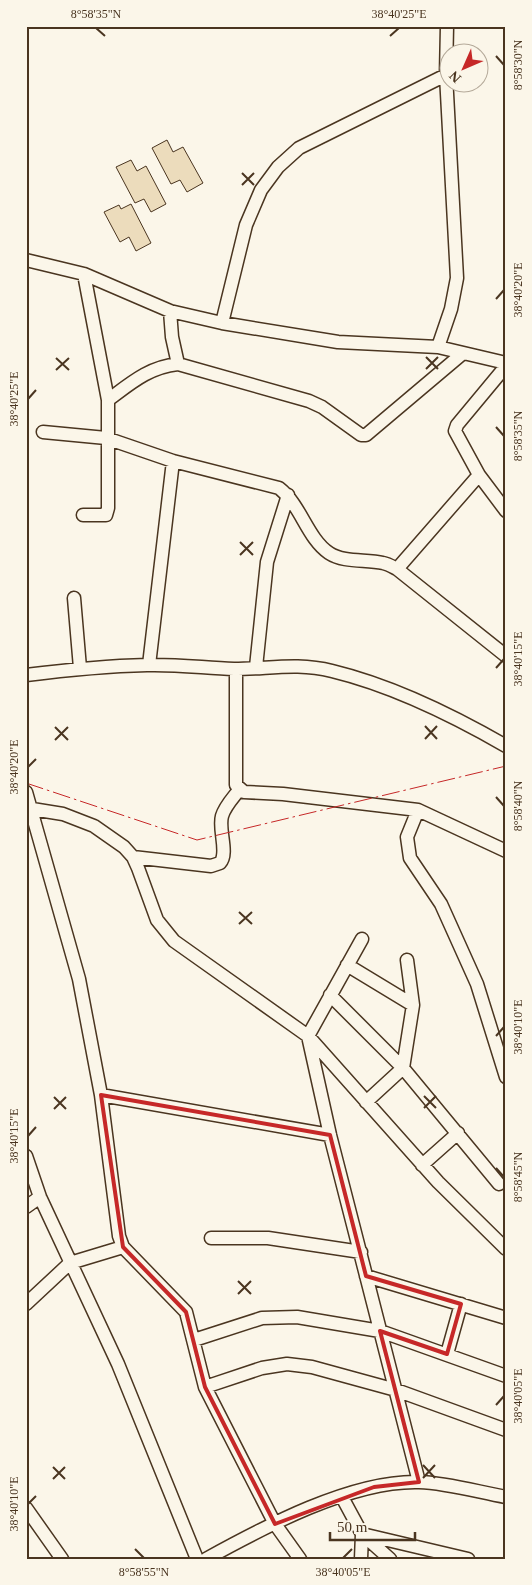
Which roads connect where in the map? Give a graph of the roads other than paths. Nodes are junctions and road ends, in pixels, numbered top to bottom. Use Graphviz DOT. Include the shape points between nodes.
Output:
graph roads {
  1 [pos="447,26"];
  2 [pos="447,42"];
  3 [pos="440,78"];
  4 [pos="447,92"];
  5 [pos="26,260"];
  6 [pos="84,274"];
  7 [pos="170,311"];
  8 [pos="222,323"];
  9 [pos="438,347"];
  10 [pos="462,354"];
  11 [pos="178,364"];
  12 [pos="506,364"];
  13 [pos="108,400"];
  14 [pos="43,432"];
  15 [pos="106,438"];
  16 [pos="174,461"];
  17 [pos="479,475"];
  18 [pos="288,496"];
  19 [pos="506,511"];
  20 [pos="84,515"];
  21 [pos="397,569"];
  22 [pos="74,598"];
  23 [pos="506,656"];
  24 [pos="149,664"];
  25 [pos="256,667"];
  26 [pos="80,668"];
  27 [pos="236,669"];
  28 [pos="26,675"];
  29 [pos="506,746"];
  30 [pos="239,790"];
  31 [pos="26,792"];
  32 [pos="28,808"];
  33 [pos="418,810"];
  34 [pos="506,851"];
  35 [pos="132,857"];
  36 [pos="362,939"];
  37 [pos="406,960"];
  38 [pos="347,965"];
  39 [pos="330,995"];
  40 [pos="413,1005"];
  41 [pos="308,1036"];
  42 [pos="403,1068"];
  43 [pos="506,1077"];
  44 [pos="101,1096"];
  45 [pos="366,1102"];
  46 [pos="458,1133"];
  47 [pos="330,1135"];
  48 [pos="26,1156"];
  49 [pos="422,1165"];
  50 [pos="499,1184"];
  51 [pos="40,1197"];
  52 [pos="26,1207"];
  53 [pos="211,1238"];
  54 [pos="123,1247"];
  55 [pos="506,1249"];
  56 [pos="361,1252"];
  57 [pos="70,1263"];
  58 [pos="366,1276"];
  59 [pos="26,1304"];
  60 [pos="460,1304"];
  61 [pos="506,1318"];
  62 [pos="380,1331"];
  63 [pos="194,1340"];
  64 [pos="447,1354"];
  65 [pos="506,1376"];
  66 [pos="205,1387"];
  67 [pos="396,1390"];
  68 [pos="506,1430"];
  69 [pos="419,1482"];
  70 [pos="342,1496"];
  71 [pos="506,1497"];
  72 [pos="26,1508"];
  73 [pos="275,1524"];
  74 [pos="362,1534"];
  75 [pos="62,1559"];
  76 [pos="197,1559"];
  77 [pos="206,1559"];
  78 [pos="300,1559"];
  79 [pos="361,1559"];
  80 [pos="390,1559"];
  81 [pos="468,1559"];
  1 -- 2 [label="street"];
  3 -- 8 [label="street" via="299,148 278,167 261,190 246,225"];
  4 -- 9 [label="street" via="457,278"];
  5 -- 6 [label="street"];
  6 -- 7 [label="street"];
  6 -- 13 [label="street"];
  7 -- 8 [label="street"];
  7 -- 11 [label="street"];
  8 -- 9 [label="street" via="338,342"];
  9 -- 10 [label="street"];
  10 -- 11 [label="street" via="366,435 361,435 309,401"];
  10 -- 12 [label="street"];
  11 -- 13 [label="street" via="148,371"];
  12 -- 17 [label="street" via="455,428"];
  13 -- 15 [label="street"];
  14 -- 15 [label="street"];
  15 -- 16 [label="street"];
  15 -- 20 [label="street" via="107,513 102,516"];
  16 -- 18 [label="street" via="279,488"];
  16 -- 24 [label="street"];
  17 -- 19 [label="street"];
  17 -- 21 [label="street"];
  18 -- 21 [label="street" via="329,553 339,558 384,563"];
  18 -- 25 [label="street" via="267,562"];
  21 -- 23 [label="street"];
  22 -- 26 [label="street"];
  24 -- 26 [label="street"];
  24 -- 27 [label="street"];
  25 -- 27 [label="street"];
  25 -- 29 [label="street" via="285,665 330,670 373,682"];
  26 -- 28 [label="street"];
  27 -- 30 [label="street" via="236,785"];
  30 -- 33 [label="street"];
  30 -- 35 [label="street" via="222,815 223,855 220,863 211,866"];
  31 -- 32 [label="street"];
  32 -- 35 [label="street" via="63,814 94,826 124,847"];
  32 -- 44 [label="street" via="79,979"];
  33 -- 34 [label="street"];
  33 -- 43 [label="street" via="406,837 410,858 441,904 477,984"];
  35 -- 41 [label="street" via="157,920 174,942"];
  36 -- 38 [label="street"];
  37 -- 40 [label="street"];
  38 -- 39 [label="street"];
  38 -- 40 [label="street"];
  39 -- 41 [label="street"];
  39 -- 42 [label="street"];
  40 -- 42 [label="street"];
  41 -- 45 [label="street"];
  41 -- 47 [label="street"];
  42 -- 45 [label="street"];
  42 -- 46 [label="street"];
  44 -- 47 [label="street"];
  44 -- 54 [label="street"];
  45 -- 49 [label="street"];
  46 -- 49 [label="street"];
  46 -- 50 [label="street"];
  47 -- 56 [label="street"];
  48 -- 51 [label="street"];
  49 -- 55 [label="street"];
  51 -- 52 [label="street"];
  51 -- 57 [label="street"];
  53 -- 56 [label="street" via="268,1238"];
  54 -- 57 [label="street"];
  54 -- 63 [label="street" via="179,1302 186,1312"];
  56 -- 58 [label="street"];
  57 -- 59 [label="street"];
  57 -- 76 [label="street" via="118,1364"];
  58 -- 60 [label="street"];
  58 -- 62 [label="street"];
  60 -- 61 [label="street"];
  60 -- 64 [label="street"];
  62 -- 63 [label="street" via="298,1317 262,1318"];
  62 -- 64 [label="street"];
  62 -- 67 [label="street"];
  63 -- 66 [label="street"];
  64 -- 65 [label="street"];
  66 -- 67 [label="street" via="262,1368 287,1364"];
  66 -- 73 [label="street"];
  67 -- 68 [label="street"];
  67 -- 69 [label="street"];
  69 -- 70 [label="street" via="374,1487"];
  69 -- 71 [label="street"];
  70 -- 73 [label="street"];
  70 -- 74 [label="street"];
  72 -- 75 [label="street"];
  73 -- 77 [label="street"];
  73 -- 78 [label="street"];
  74 -- 79 [label="street"];
  74 -- 80 [label="street"];
  74 -- 81 [label="street"];
}
